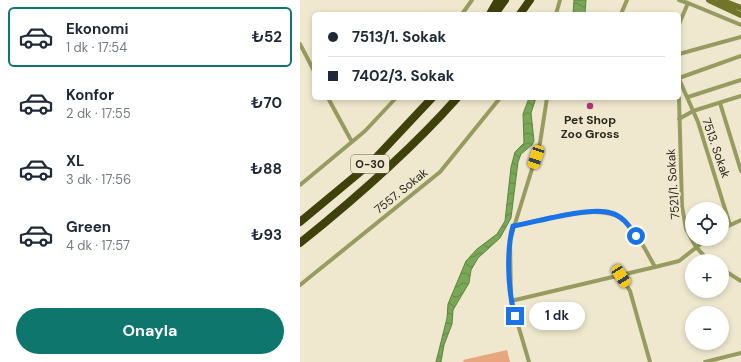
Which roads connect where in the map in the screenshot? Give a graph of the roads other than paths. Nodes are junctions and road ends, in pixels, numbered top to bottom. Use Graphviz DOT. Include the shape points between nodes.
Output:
graph roads {
  1 [pos="472,0"];
  2 [pos="498,0"];
  3 [pos="505,0"];
  4 [pos="523,0"];
  5 [pos="530,0"];
  6 [pos="560,0"];
  7 [pos="627,0"];
  8 [pos="679,0"];
  9 [pos="709,0"];
  10 [pos="720,0"];
  11 [pos="688,3"];
  12 [pos="741,8"];
  13 [pos="463,12"];
  14 [pos="491,12"];
  15 [pos="496,12"];
  16 [pos="516,12"];
  17 [pos="521,12"];
  18 [pos="557,12"];
  19 [pos="622,12"];
  20 [pos="741,14"];
  21 [pos="681,19"];
  22 [pos="741,25"];
  23 [pos="741,37"];
  24 [pos="300,44"];
  25 [pos="681,53"];
  26 [pos="741,56"];
  27 [pos="312,67"];
  28 [pos="681,77"];
  29 [pos="741,80"];
  30 [pos="681,82"];
  31 [pos="741,96"];
  32 [pos="688,97"];
  33 [pos="329,100"];
  34 [pos="394,100"];
  35 [pos="430,100"];
  36 [pos="455,100"];
  37 [pos="498,100"];
  38 [pos="547,100"];
  39 [pos="679,100"];
  40 [pos="720,103"];
  41 [pos="693,111"];
  42 [pos="680,119"];
  43 [pos="352,142"];
  44 [pos="741,171"];
  45 [pos="300,184"];
  46 [pos="741,220"];
  47 [pos="300,222"];
  48 [pos="730,224"];
  49 [pos="513,226"];
  50 [pos="300,243"];
  51 [pos="696,247"];
  52 [pos="702,254"];
  53 [pos="654,267"];
  54 [pos="729,273"];
  55 [pos="621,276"];
  56 [pos="741,280"];
  57 [pos="300,284"];
  58 [pos="511,301"];
  59 [pos="741,353"];
  60 [pos="529,362"];
  61 [pos="650,362"];
  62 [pos="705,362"];
  1 -- 13 [label="street"];
  2 -- 14 [label="highway"];
  3 -- 15 [label="highway"];
  4 -- 16 [label="highway"];
  5 -- 17 [label="highway"];
  6 -- 18 [label="street"];
  7 -- 19 [label="street"];
  8 -- 11 [label="street"];
  9 -- 20 [label="main road"];
  10 -- 12 [label="main road"];
  11 -- 21 [label="street"];
  11 -- 22 [label="street"];
  23 -- 25 [label="street"];
  24 -- 27 [label="street"];
  26 -- 28 [label="street"];
  29 -- 32 [label="street"];
  30 -- 32 [label="street, 7513. Sokak"];
  31 -- 40 [label="street"];
  32 -- 41 [label="street, 7513. Sokak"];
  33 -- 43 [label="street"];
  34 -- 43 [label="street" via="365,132"];
  35 -- 47 [label="highway, O-30" via="371,163"];
  36 -- 50 [label="highway, O-30" via="400,159"];
  37 -- 57 [label="street, 7557. Sokak" via="440,172"];
  38 -- 49 [label="street" via="540,143"];
  39 -- 42 [label="street, 7521/1. Sokak"];
  40 -- 41 [label="street"];
  40 -- 44 [label="street"];
  41 -- 42 [label="street"];
  41 -- 48 [label="street, 7513. Sokak"];
  42 -- 51 [label="street, 7521/1. Sokak" via="682,206 686,229"];
  43 -- 45 [label="street"];
  46 -- 48 [label="street"];
  49 -- 53 [label="street" via="582,213 611,213 627,224"];
  49 -- 58 [label="street" via="510,240"];
  51 -- 52 [label="street, 7521/1. Sokak"];
  51 -- 53 [label="street" via="679,261"];
  53 -- 55 [label="street"];
  54 -- 56 [label="street"];
  55 -- 58 [label="street"];
  55 -- 61 [label="street" via="630,291"];
  58 -- 60 [label="street"];
  59 -- 62 [label="street"];
}
